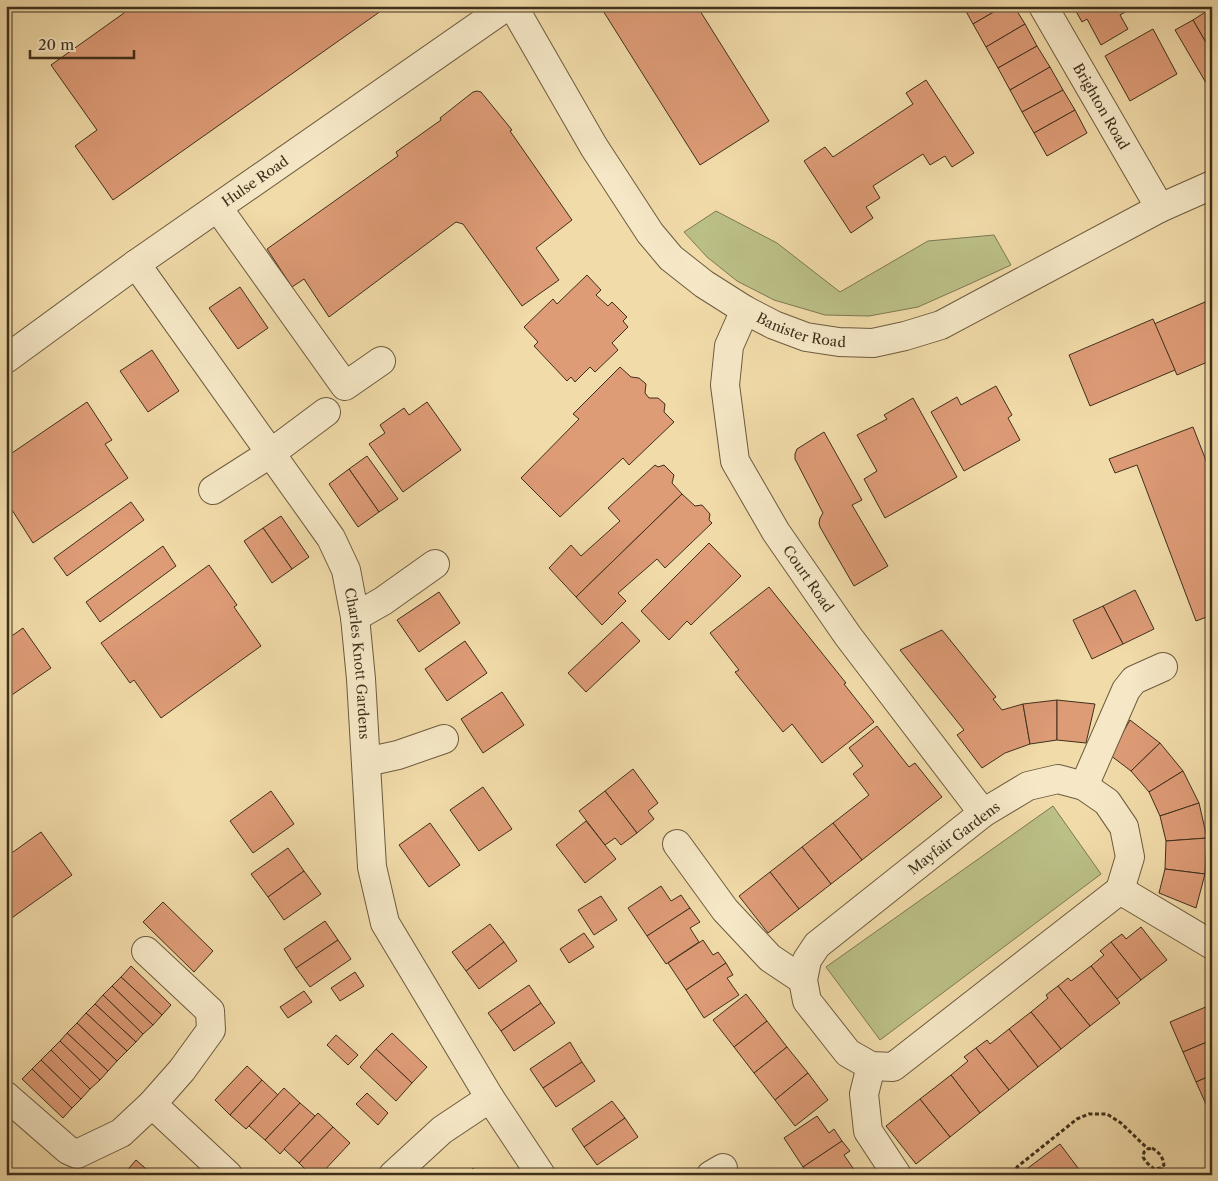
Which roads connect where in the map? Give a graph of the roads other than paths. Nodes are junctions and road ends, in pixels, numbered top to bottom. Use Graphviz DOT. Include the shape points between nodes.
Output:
graph roads {
  1 [pos="507,6"];
  2 [pos="513,6"];
  3 [pos="1043,6"];
  4 [pos="1212,185"];
  5 [pos="218,208"];
  6 [pos="1160,208"];
  7 [pos="136,264"];
  8 [pos="745,310"];
  9 [pos="6,359"];
  10 [pos="381,361"];
  11 [pos="326,412"];
  12 [pos="271,453"];
  13 [pos="213,490"];
  14 [pos="435,564"];
  15 [pos="355,617"];
  16 [pos="1164,667"];
  17 [pos="444,738"];
  18 [pos="366,762"];
  19 [pos="1084,786"];
  20 [pos="983,812"];
  21 [pos="677,844"];
  22 [pos="1120,890"];
  23 [pos="1212,945"];
  24 [pos="146,952"];
  25 [pos="803,980"];
  26 [pos="871,1066"];
  27 [pos="6,1096"];
  28 [pos="490,1098"];
  29 [pos="152,1104"];
  30 [pos="228,1175"];
  31 [pos="393,1175"];
  32 [pos="540,1175"];
  33 [pos="897,1175"];
  1 -- 5 [label="street, Hulse Road"];
  2 -- 8 [label="street, Banister Road" via="594,147 650,234 671,258"];
  3 -- 6 [label="street, Brighton Road"];
  4 -- 6 [label="street, Banister Road"];
  5 -- 7 [label="street, Hulse Road"];
  5 -- 10 [label="street" via="345,386"];
  6 -- 8 [label="street, Banister Road" via="941,325 905,336 873,343 806,337 774,326"];
  7 -- 9 [label="street, Hulse Road"];
  7 -- 12 [label="street, Charles Knott Gardens"];
  8 -- 20 [label="street, Court Road" via="729,346 725,385 735,460 776,532 848,636"];
  11 -- 12 [label="street"];
  12 -- 13 [label="street"];
  12 -- 15 [label="street, Charles Knott Gardens" via="331,538 346,570"];
  14 -- 15 [label="street" via="383,602"];
  15 -- 18 [label="street, Charles Knott Gardens"];
  16 -- 19 [label="street" via="1134,680 1126,690"];
  17 -- 18 [label="street" via="398,755"];
  18 -- 28 [label="street, Charles Knott Gardens" via="372,867 386,923"];
  19 -- 20 [label="street, Mayfair Gardens" via="1058,779 1028,786"];
  19 -- 22 [label="street, Mayfair Gardens" via="1107,802 1124,827 1130,857"];
  20 -- 25 [label="street, Mayfair Gardens" via="817,945 807,960"];
  21 -- 25 [label="street" via="725,910 770,958"];
  22 -- 23 [label="street"];
  22 -- 26 [label="street" via="893,1066"];
  24 -- 29 [label="street" via="210,1011 211,1030"];
  25 -- 26 [label="street" via="807,1001 848,1053"];
  26 -- 33 [label="street" via="864,1094 868,1131"];
  27 -- 29 [label="street" via="68,1150 77,1154 121,1133"];
  28 -- 31 [label="street" via="442,1130"];
  28 -- 32 [label="street, Charles Knott Gardens"];
  29 -- 30 [label="street"];
}
